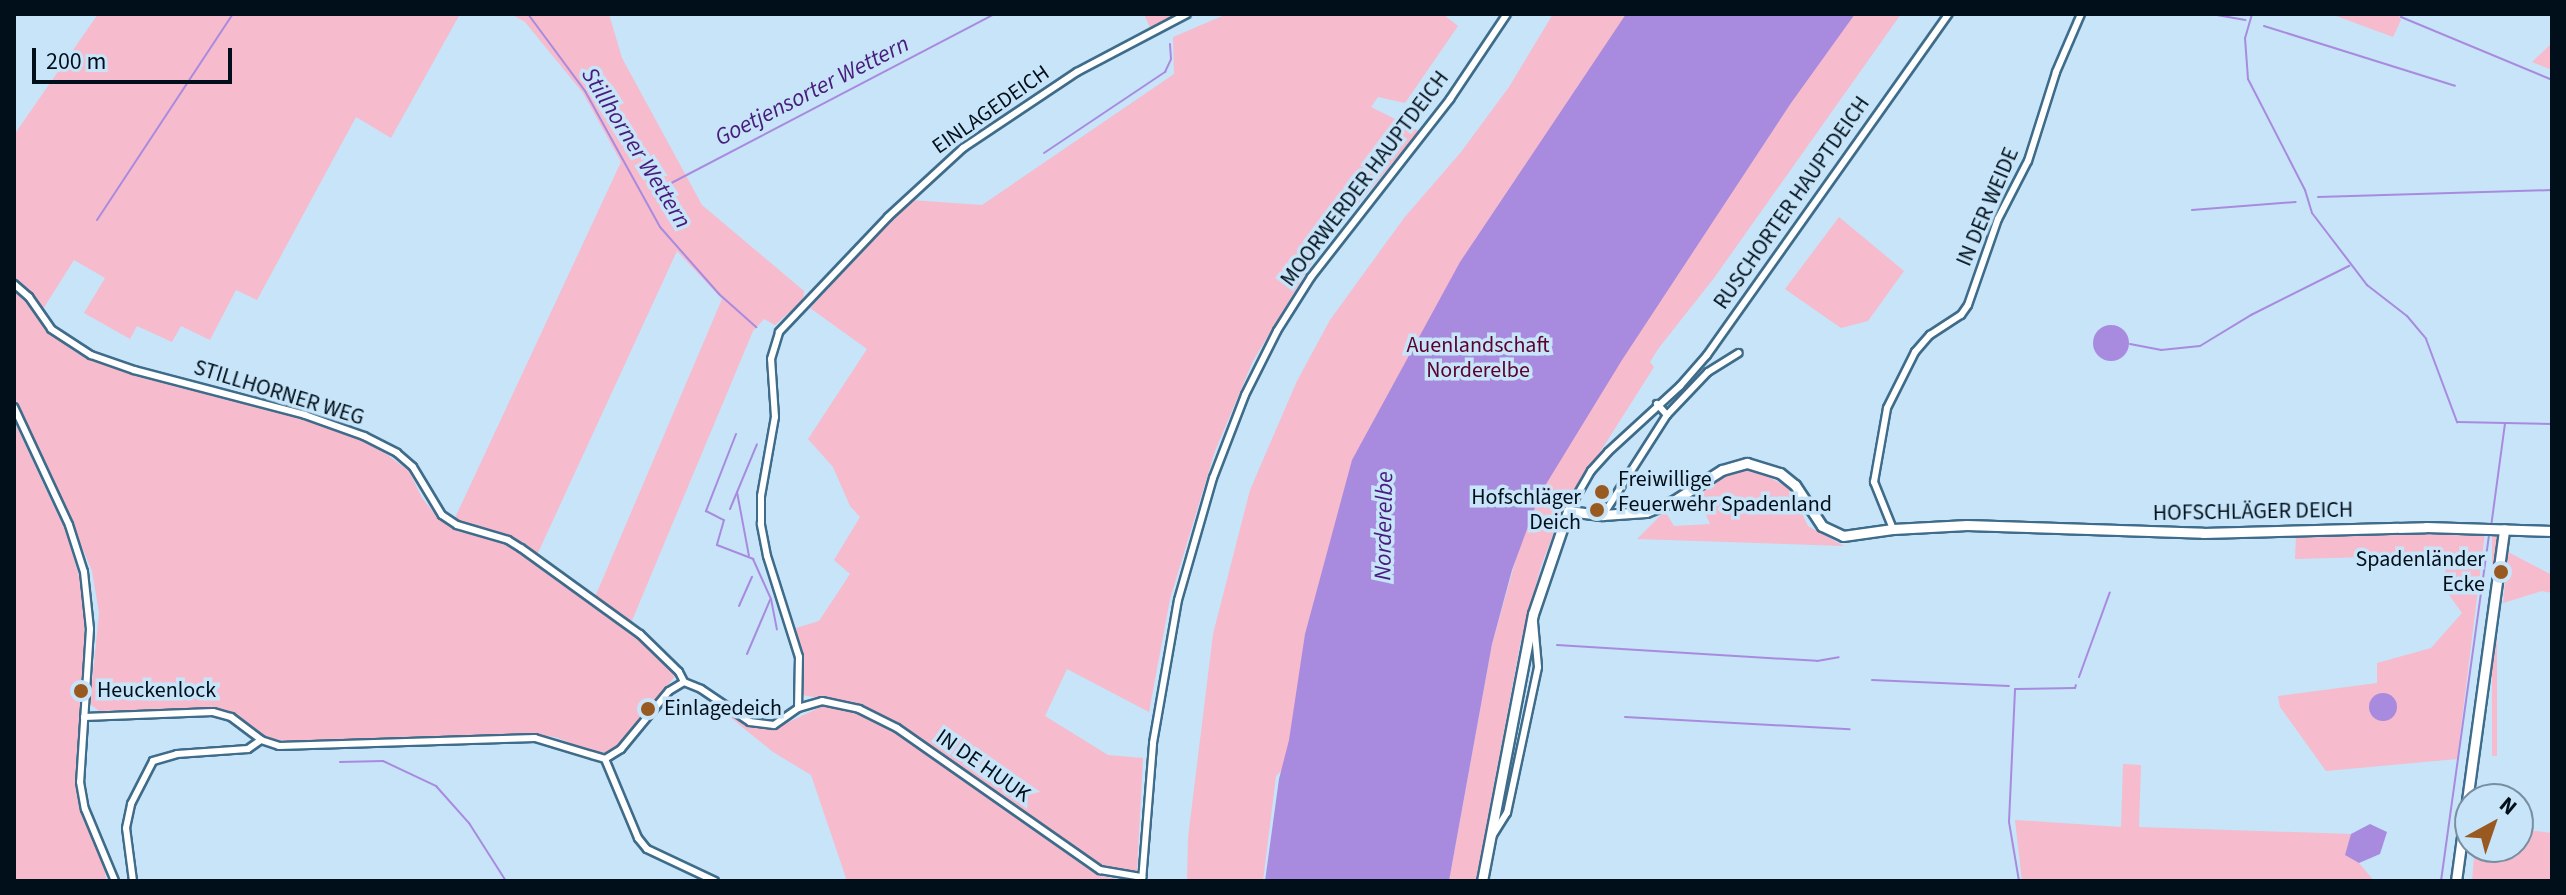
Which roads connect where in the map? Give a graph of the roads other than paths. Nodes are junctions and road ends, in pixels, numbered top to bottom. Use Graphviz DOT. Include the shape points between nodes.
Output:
graph roads {
  1 [pos="1187,14"];
  2 [pos="1507,14"];
  3 [pos="1948,14"];
  4 [pos="2081,14"];
  5 [pos="14,284"];
  6 [pos="1738,353"];
  7 [pos="1657,404"];
  8 [pos="14,407"];
  9 [pos="1667,415"];
  10 [pos="1568,511"];
  11 [pos="1603,515"];
  12 [pos="1893,529"];
  13 [pos="2495,529"];
  14 [pos="2552,531"];
  15 [pos="1533,614"];
  16 [pos="684,682"];
  17 [pos="798,708"];
  18 [pos="84,717"];
  19 [pos="261,740"];
  20 [pos="605,759"];
  21 [pos="1489,842"];
  22 [pos="1142,879"];
  23 [pos="115,881"];
  24 [pos="133,881"];
  25 [pos="715,881"];
  26 [pos="1482,881"];
  27 [pos="2456,881"];
  1 -- 17 [label="street, EINLAGEDEICH" via="1077,72 963,148 888,217 779,332 771,359 774,430 762,485 761,524 799,657"];
  2 -- 22 [label="street, MOORWERDER HAUPTDEICH" via="1450,99 1311,277 1245,395 1213,478 1178,600 1154,734"];
  3 -- 7 [label="street, RUSCHORTER HAUPTDEICH" via="1707,355"];
  4 -- 12 [label="street, IN DER WEIDE" via="1968,305 1915,352 1887,408 1874,482"];
  5 -- 16 [label="street, STILLHORNER WEG" via="51,329 91,355 305,415 397,453 413,467 442,515 521,548 640,634"];
  6 -- 9 [label="street" via="1708,372"];
  7 -- 9 [label="street"];
  7 -- 10 [label="street, RUSCHORTER HAUPTDEICH" via="1591,471"];
  8 -- 18 [label="street" via="69,525 84,572 90,629"];
  9 -- 11 [label="street"];
  10 -- 11 [label="street, HOFSCHLÄGER DEICH"];
  10 -- 15 [label="street"];
  11 -- 12 [label="street, HOFSCHLÄGER DEICH" via="1660,507 1722,470 1747,463 1772,469 1795,485 1832,533"];
  12 -- 13 [label="street, HOFSCHLÄGER DEICH"];
  13 -- 14 [label="street, HOFSCHLÄGER DEICH"];
  13 -- 27 [label="street"];
  15 -- 21 [label="street"];
  15 -- 21 [label="street" via="1538,667 1507,813"];
  16 -- 17 [label="street, STILLHORNER WEG" via="750,722 774,725"];
  16 -- 20 [label="street" via="669,691 621,749"];
  17 -- 22 [label="street, IN DE HUUK" via="831,701 878,718 1100,870"];
  18 -- 19 [label="street" via="213,712 231,717"];
  18 -- 23 [label="street" via="80,782 85,809"];
  19 -- 20 [label="street" via="289,747 535,738"];
  19 -- 24 [label="street" via="248,749 159,756 150,765 126,828"];
  20 -- 25 [label="street" via="647,849"];
  21 -- 26 [label="street"];
}
